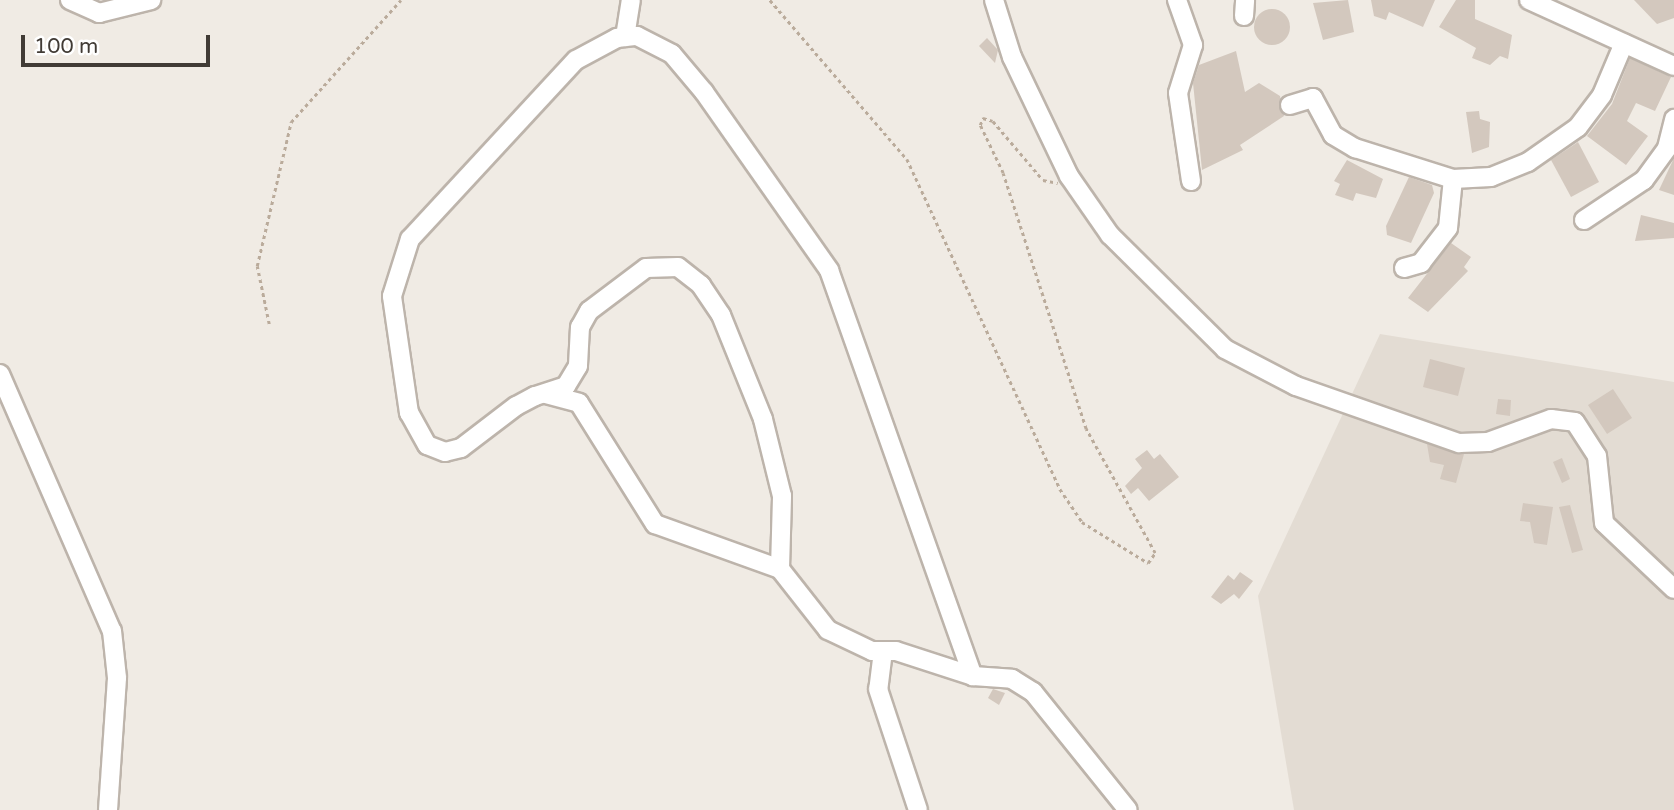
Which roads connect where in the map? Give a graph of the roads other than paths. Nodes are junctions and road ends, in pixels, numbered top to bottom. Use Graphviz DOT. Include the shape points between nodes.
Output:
graph roads {
  1 [pos="70,0"];
  2 [pos="151,0"];
  3 [pos="631,0"];
  4 [pos="994,0"];
  5 [pos="1177,0"];
  6 [pos="1530,0"];
  7 [pos="625,37"];
  8 [pos="1625,43"];
  9 [pos="1672,64"];
  10 [pos="1290,106"];
  11 [pos="1674,119"];
  12 [pos="1670,150"];
  13 [pos="1453,179"];
  14 [pos="1191,181"];
  15 [pos="1584,220"];
  16 [pos="1404,268"];
  17 [pos="0,374"];
  18 [pos="546,394"];
  19 [pos="780,569"];
  20 [pos="1674,589"];
  21 [pos="883,652"];
  22 [pos="973,676"];
  23 [pos="907,775"];
  24 [pos="108,810"];
  25 [pos="909,810"];
  26 [pos="918,810"];
  27 [pos="1128,810"];
  1 -- 2 [label="street" via="99,13"];
  3 -- 7 [label="street"];
  4 -- 20 [label="street" via="1012,57 1069,176 1110,235 1225,349 1374,417 1459,443 1488,442 1551,419 1574,422 1597,456 1604,523"];
  5 -- 14 [label="street" via="1193,45 1178,93"];
  6 -- 8 [label="street"];
  7 -- 18 [label="street" via="583,56 545,91 426,217 396,273 394,345 409,413 427,445 445,452 461,448 516,406"];
  7 -- 22 [label="street" via="673,54 762,167 829,270"];
  8 -- 9 [label="street"];
  8 -- 13 [label="street" via="1602,95 1564,139 1505,173"];
  10 -- 13 [label="street" via="1313,97 1343,143"];
  11 -- 12 [label="street"];
  12 -- 15 [label="street" via="1639,185"];
  13 -- 16 [label="street" via="1448,228 1421,262"];
  17 -- 24 [label="street" via="112,631 117,678"];
  18 -- 19 [label="street" via="579,403 655,524"];
  18 -- 19 [label="street" via="566,386 578,366 580,327 589,311 646,268 662,264 691,275 721,314 763,419 782,496"];
  19 -- 21 [label="street" via="817,622 858,646"];
  21 -- 22 [label="street"];
  21 -- 23 [label="street" via="878,688"];
  22 -- 27 [label="street" via="1012,679 1033,692"];
  23 -- 25 [label="street"];
  23 -- 26 [label="street"];
}
